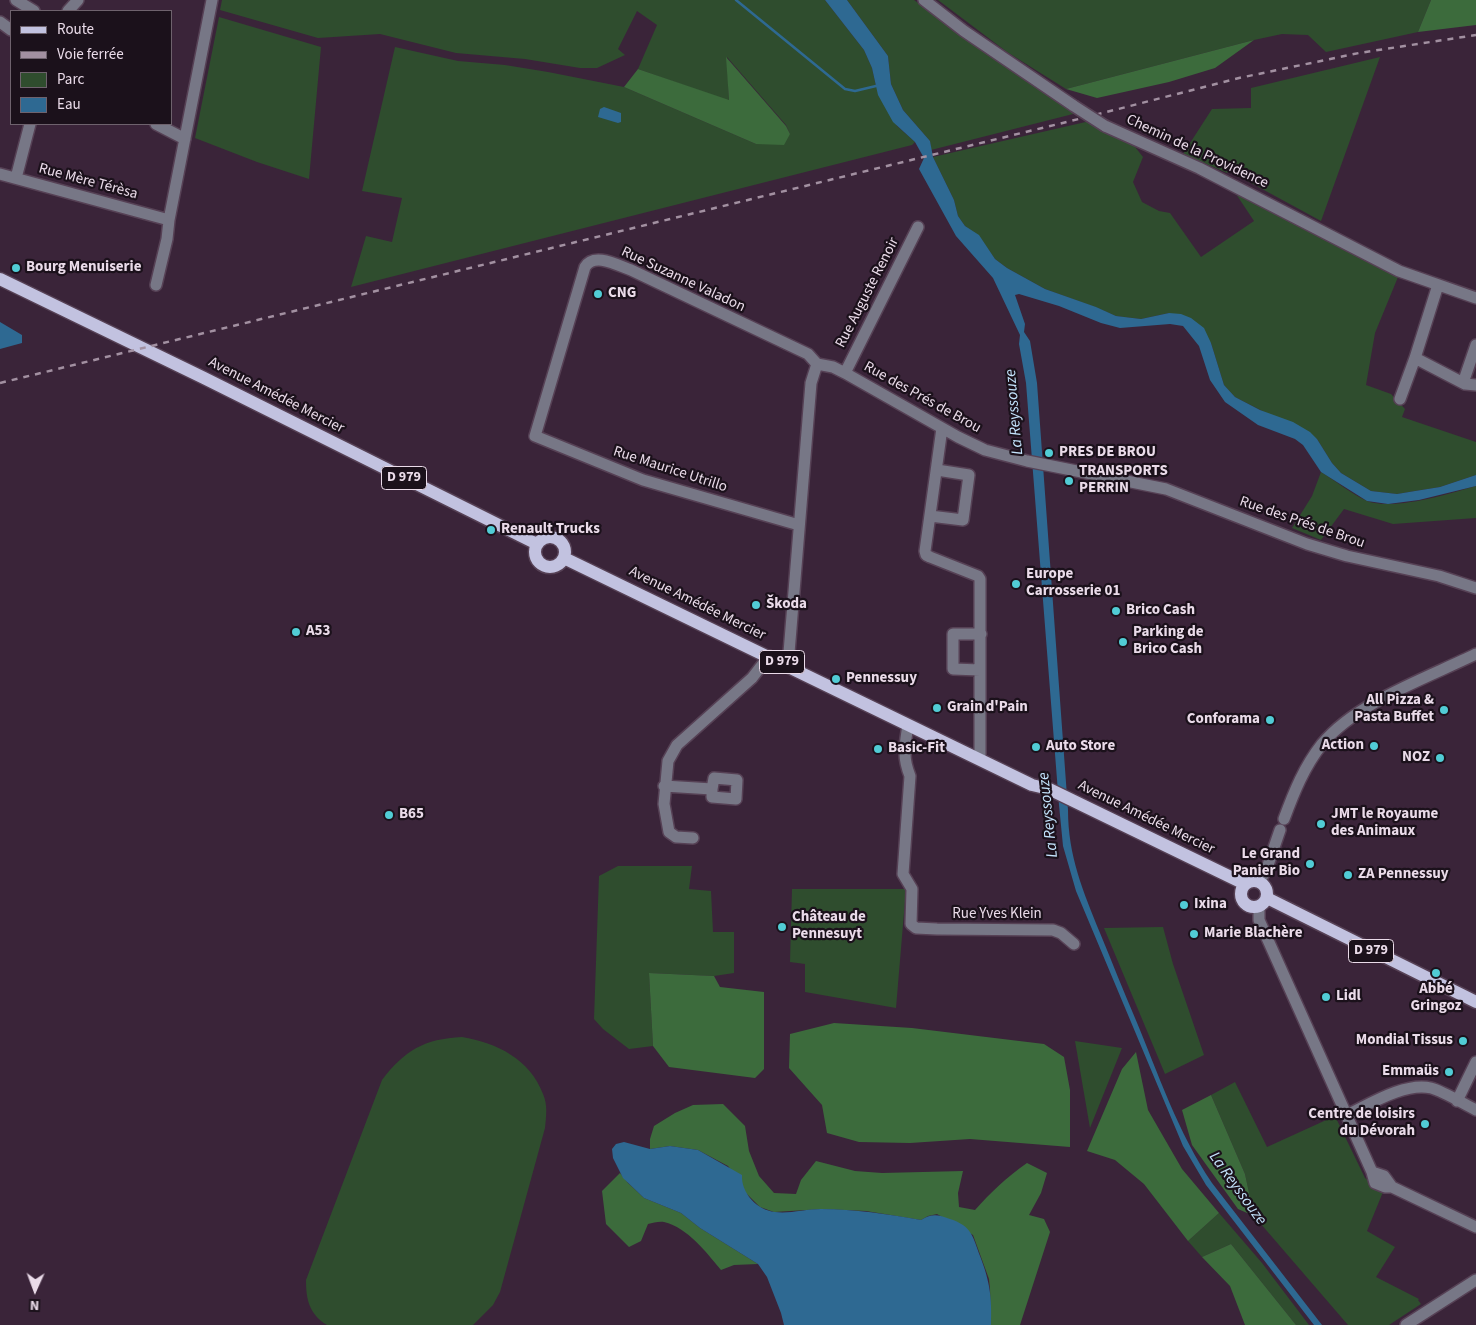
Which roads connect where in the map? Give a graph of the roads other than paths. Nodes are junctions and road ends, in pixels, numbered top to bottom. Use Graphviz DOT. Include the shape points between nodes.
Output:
graph roads {
  1 [pos="16,0"];
  2 [pos="78,0"];
  3 [pos="212,0"];
  4 [pos="924,0"];
  5 [pos="32,10"];
  6 [pos="69,10"];
  7 [pos="30,125"];
  8 [pos="158,125"];
  9 [pos="185,139"];
  10 [pos="0,174"];
  11 [pos="16,178"];
  12 [pos="169,220"];
  13 [pos="918,228"];
  14 [pos="0,279"];
  15 [pos="156,285"];
  16 [pos="1438,285"];
  17 [pos="1476,298"];
  18 [pos="1476,345"];
  19 [pos="1415,358"];
  20 [pos="818,364"];
  21 [pos="845,372"];
  22 [pos="1463,383"];
  23 [pos="1476,385"];
  24 [pos="1400,399"];
  25 [pos="942,428"];
  26 [pos="535,436"];
  27 [pos="936,470"];
  28 [pos="930,516"];
  29 [pos="799,525"];
  30 [pos="537,544"];
  31 [pos="564,558"];
  32 [pos="1476,588"];
  33 [pos="981,634"];
  34 [pos="1476,654"];
  35 [pos="768,656"];
  36 [pos="788,665"];
  37 [pos="980,670"];
  38 [pos="908,725"];
  39 [pos="980,759"];
  40 [pos="664,786"];
  41 [pos="712,789"];
  42 [pos="693,838"];
  43 [pos="1260,881"];
  44 [pos="1243,888"];
  45 [pos="1263,902"];
  46 [pos="1074,944"];
  47 [pos="1476,1002"];
  48 [pos="1476,1062"];
  49 [pos="1457,1101"];
  50 [pos="1476,1110"];
  51 [pos="1347,1114"];
  52 [pos="1476,1227"];
  53 [pos="1476,1280"];
  54 [pos="1406,1325"];
  1 -- 5 [label="street"];
  2 -- 6 [label="street"];
  3 -- 9 [label="street"];
  4 -- 16 [label="street, Chemin de la Providence, bridge" via="964,31 1105,126 1207,172 1399,271"];
  7 -- 11 [label="street"];
  8 -- 9 [label="street"];
  9 -- 12 [label="street"];
  10 -- 11 [label="street, Rue Mère Térèsa"];
  11 -- 12 [label="street, Rue Mère Térèsa"];
  12 -- 15 [label="street"];
  13 -- 21 [label="street, Rue Auguste Renoir"];
  14 -- 30 [label="main road, Avenue Amédée Mercier / D 979"];
  16 -- 17 [label="street, Chemin de la Providence"];
  16 -- 19 [label="street"];
  18 -- 22 [label="street"];
  19 -- 22 [label="street"];
  19 -- 24 [label="street"];
  20 -- 21 [label="street, Rue des Prés de Brou"];
  20 -- 26 [label="street, Rue Suzanne Valadon" via="808,354 631,270 594,259 585,267"];
  20 -- 29 [label="street" via="811,383"];
  21 -- 25 [label="street, Rue des Prés de Brou"];
  22 -- 23 [label="street"];
  25 -- 27 [label="street"];
  25 -- 32 [label="street, Rue des Prés de Brou" via="985,450 1166,489 1306,544"];
  26 -- 29 [label="street, Rue Maurice Utrillo" via="643,480"];
  27 -- 28 [label="street"];
  27 -- 28 [label="street" via="969,476 962,520"];
  28 -- 33 [label="street" via="926,555 980,579"];
  29 -- 36 [label="street"];
  30 -- 31 [label="main road" via="545,538 555,537 563,543"];
  30 -- 31 [label="main road" via="536,556 544,565 555,566"];
  31 -- 35 [label="main road, Avenue Amédée Mercier / D 979"];
  33 -- 37 [label="street"];
  33 -- 37 [label="street" via="953,634 952,669"];
  34 -- 43 [label="street" via="1370,704 1323,743 1297,785"];
  35 -- 36 [label="main road, Avenue Amédée Mercier / D 979"];
  35 -- 40 [label="street" via="752,678 677,745 668,761"];
  36 -- 38 [label="main road, Avenue Amédée Mercier / D 979"];
  37 -- 39 [label="street"];
  38 -- 39 [label="main road, Avenue Amédée Mercier / D 979"];
  38 -- 46 [label="street, Rue Yves Klein" via="904,762 910,776 903,874 912,889 911,924 916,928 1053,930"];
  39 -- 44 [label="main road, Avenue Amédée Mercier / D 979" via="1032,784 1046,795 1064,800"];
  40 -- 41 [label="street"];
  40 -- 42 [label="street" via="670,832 676,837"];
  43 -- 44 [label="main road" via="1252,881"];
  43 -- 45 [label="main road" via="1266,886"];
  44 -- 45 [label="main road" via="1241,896 1246,904"];
  45 -- 47 [label="main road, D 979"];
  45 -- 51 [label="street" via="1259,920"];
  48 -- 49 [label="street"];
  49 -- 50 [label="street"];
  49 -- 51 [label="street" via="1432,1089 1408,1088"];
  51 -- 52 [label="street" via="1372,1172 1384,1176 1392,1187"];
  53 -- 54 [label="street"];
}
